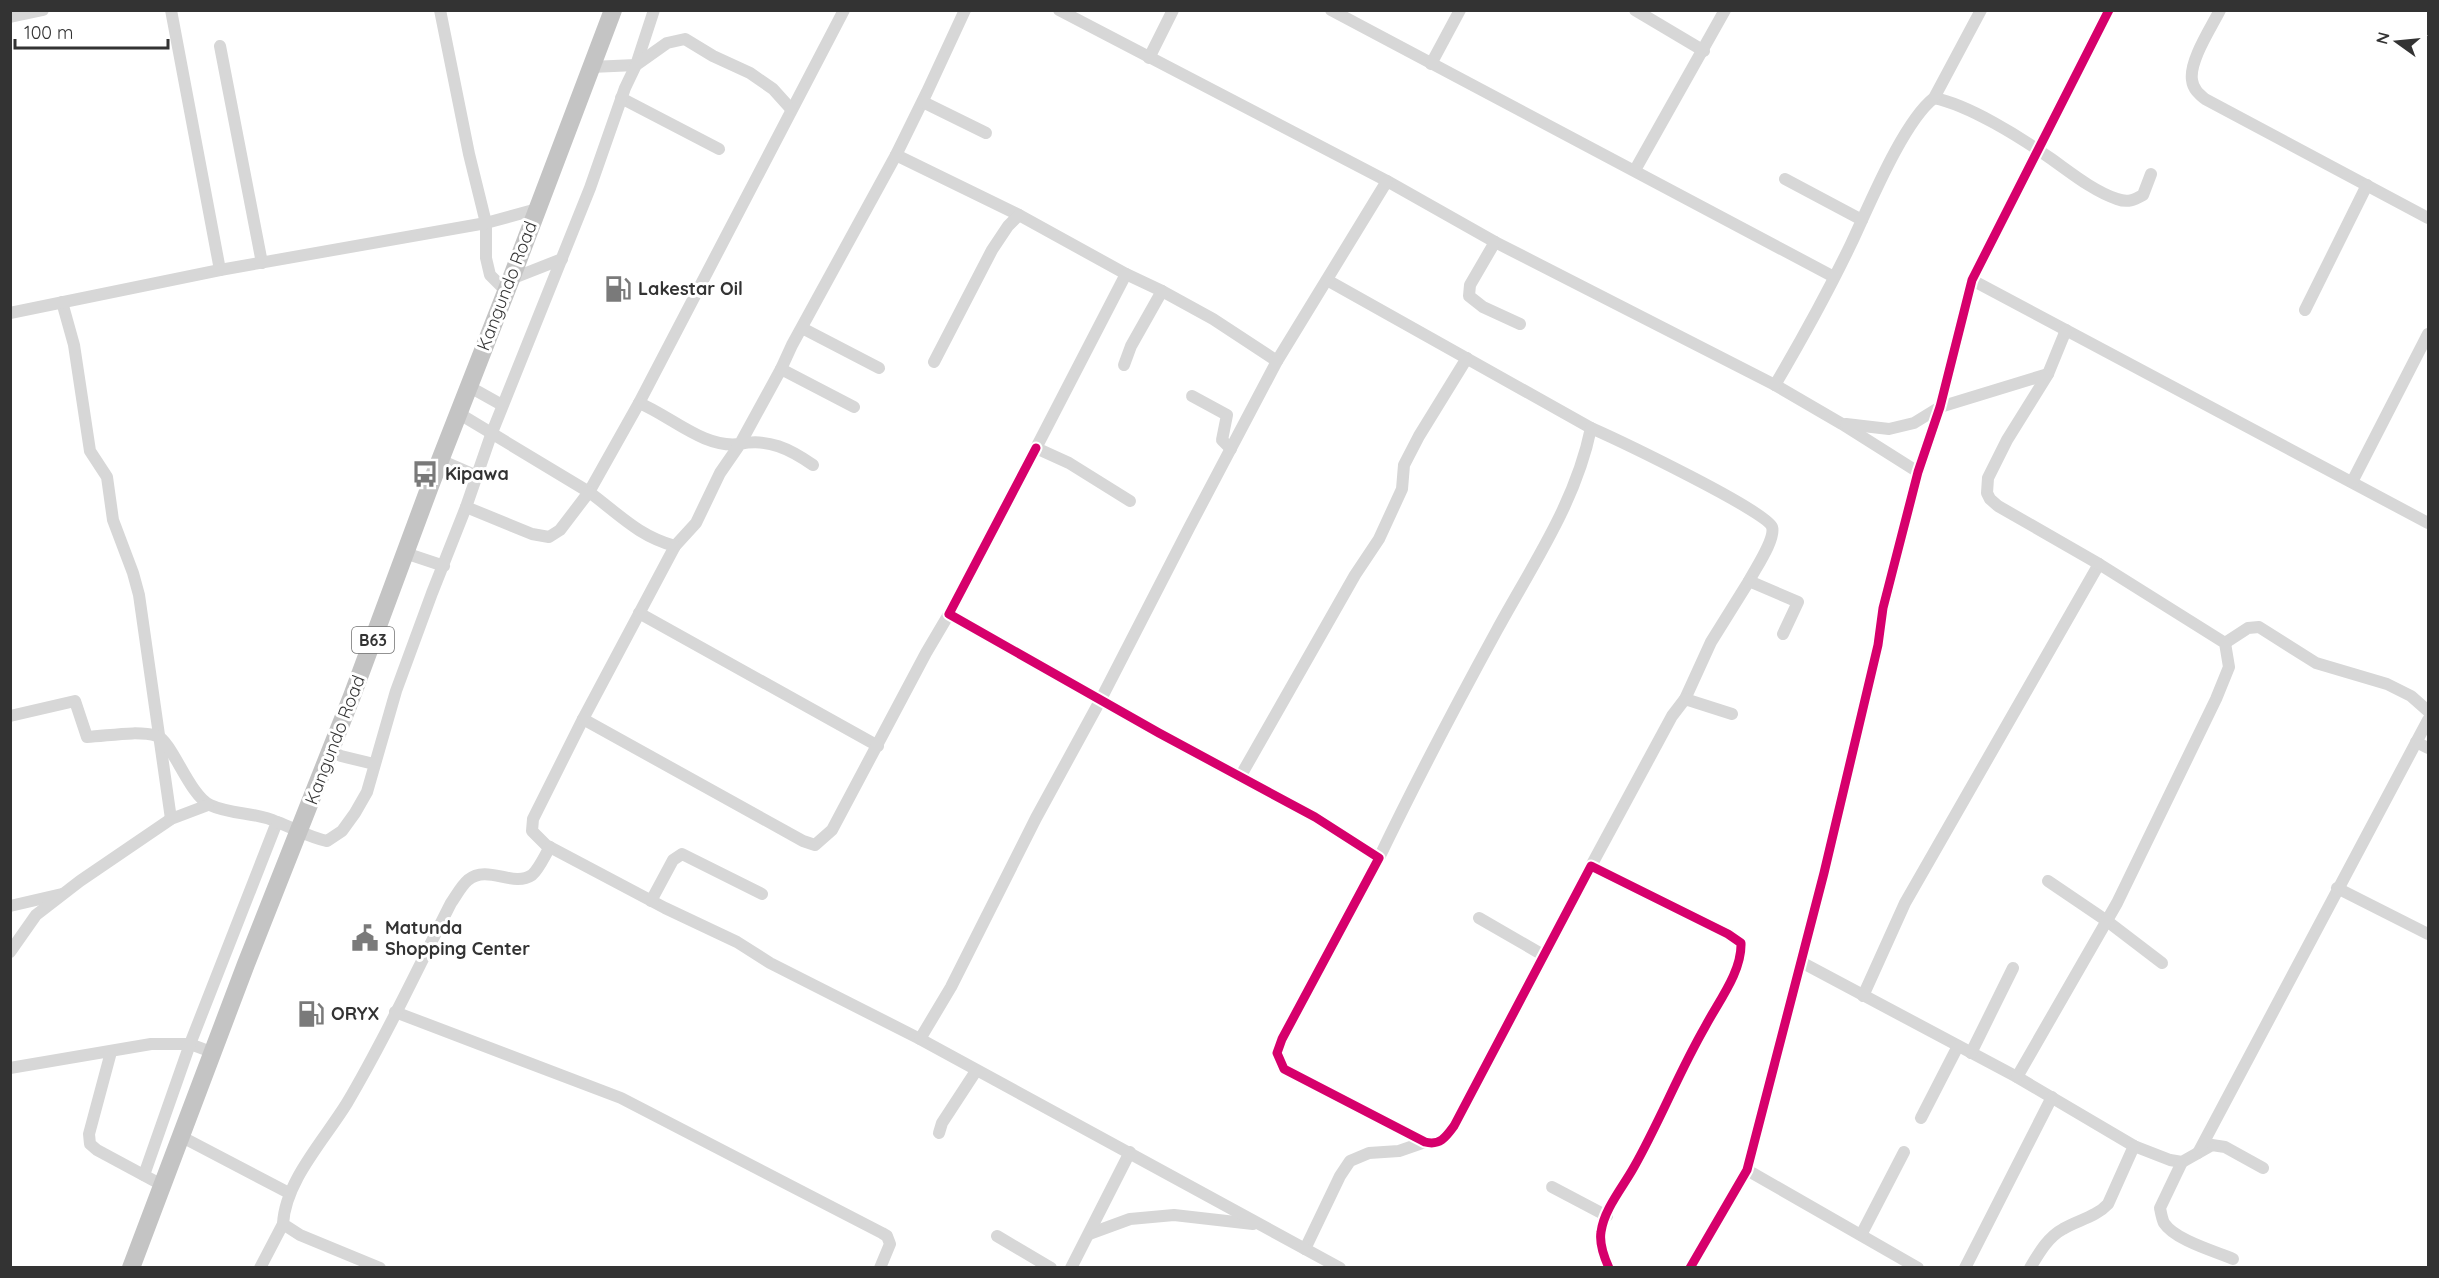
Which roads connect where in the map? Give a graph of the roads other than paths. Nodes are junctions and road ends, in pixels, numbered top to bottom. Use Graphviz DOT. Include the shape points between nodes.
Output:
graph roads {
  1 [pos="171,10"];
  2 [pos="440,10"];
  3 [pos="613,10"];
  4 [pos="654,10"];
  5 [pos="844,10"];
  6 [pos="964,10"];
  7 [pos="1059,10"];
  8 [pos="1173,10"];
  9 [pos="1331,10"];
  10 [pos="1460,10"];
  11 [pos="1635,10"];
  12 [pos="1725,10"];
  13 [pos="1981,10"];
  14 [pos="2109,10"];
  15 [pos="2220,10"];
  16 [pos="40,11"];
  17 [pos="10,17"];
  18 [pos="220,46"];
  19 [pos="1704,51"];
  20 [pos="1149,58"];
  21 [pos="1431,64"];
  22 [pos="636,65"];
  23 [pos="591,67"];
  24 [pos="621,98"];
  25 [pos="1934,98"];
  26 [pos="923,102"];
  27 [pos="791,109"];
  28 [pos="986,133"];
  29 [pos="719,149"];
  30 [pos="2038,150"];
  31 [pos="896,155"];
  32 [pos="1635,170"];
  33 [pos="2151,174"];
  34 [pos="1785,179"];
  35 [pos="1387,181"];
  36 [pos="2367,185"];
  37 [pos="537,209"];
  38 [pos="1018,215"];
  39 [pos="2428,218"];
  40 [pos="1862,220"];
  41 [pos="486,223"];
  42 [pos="1495,242"];
  43 [pos="562,259"];
  44 [pos="262,262"];
  45 [pos="220,270"];
  46 [pos="1126,274"];
  47 [pos="1834,277"];
  48 [pos="1327,280"];
  49 [pos="1972,280"];
  50 [pos="509,285"];
  51 [pos="1162,291"];
  52 [pos="62,302"];
  53 [pos="2305,310"];
  54 [pos="10,313"];
  55 [pos="1520,324"];
  56 [pos="802,328"];
  57 [pos="2066,330"];
  58 [pos="2428,334"];
  59 [pos="1467,358"];
  60 [pos="1277,361"];
  61 [pos="934,362"];
  62 [pos="1124,365"];
  63 [pos="879,368"];
  64 [pos="781,369"];
  65 [pos="2048,374"];
  66 [pos="468,386"];
  67 [pos="1775,386"];
  68 [pos="1192,396"];
  69 [pos="639,403"];
  70 [pos="502,405"];
  71 [pos="854,407"];
  72 [pos="1940,407"];
  73 [pos="458,413"];
  74 [pos="1842,424"];
  75 [pos="1591,428"];
  76 [pos="491,435"];
  77 [pos="740,444"];
  78 [pos="1035,448"];
  79 [pos="1231,448"];
  80 [pos="440,460"];
  81 [pos="813,465"];
  82 [pos="1918,472"];
  83 [pos="477,476"];
  84 [pos="2352,482"];
  85 [pos="589,492"];
  86 [pos="1130,501"];
  87 [pos="466,507"];
  88 [pos="2428,523"];
  89 [pos="675,546"];
  90 [pos="405,553"];
  91 [pos="2099,564"];
  92 [pos="444,566"];
  93 [pos="1749,581"];
  94 [pos="639,613"];
  95 [pos="949,614"];
  96 [pos="1783,634"];
  97 [pos="2225,643"];
  98 [pos="1101,699"];
  99 [pos="1685,699"];
  100 [pos="2428,711"];
  101 [pos="1732,714"];
  102 [pos="10,716"];
  103 [pos="583,719"];
  104 [pos="2428,720"];
  105 [pos="158,736"];
  106 [pos="2416,742"];
  107 [pos="878,746"];
  108 [pos="2428,748"];
  109 [pos="331,751"];
  110 [pos="374,764"];
  111 [pos="1240,777"];
  112 [pos="208,804"];
  113 [pos="171,819"];
  114 [pos="277,822"];
  115 [pos="300,830"];
  116 [pos="550,847"];
  117 [pos="1379,858"];
  118 [pos="1591,866"];
  119 [pos="2048,881"];
  120 [pos="2337,888"];
  121 [pos="66,892"];
  122 [pos="762,894"];
  123 [pos="651,901"];
  124 [pos="10,906"];
  125 [pos="1479,918"];
  126 [pos="2107,921"];
  127 [pos="2428,934"];
  128 [pos="10,952"];
  129 [pos="1543,956"];
  130 [pos="1801,962"];
  131 [pos="2162,963"];
  132 [pos="2013,968"];
  133 [pos="1863,996"];
  134 [pos="395,1012"];
  135 [pos="920,1039"];
  136 [pos="190,1044"];
  137 [pos="1958,1046"];
  138 [pos="111,1052"];
  139 [pos="213,1053"];
  140 [pos="1971,1053"];
  141 [pos="10,1068"];
  142 [pos="976,1071"];
  143 [pos="2017,1077"];
  144 [pos="2052,1097"];
  145 [pos="1921,1118"];
  146 [pos="939,1133"];
  147 [pos="182,1137"];
  148 [pos="1425,1142"];
  149 [pos="2134,1146"];
  150 [pos="1130,1152"];
  151 [pos="1904,1152"];
  152 [pos="2197,1154"];
  153 [pos="2182,1162"];
  154 [pos="2263,1168"];
  155 [pos="1747,1170"];
  156 [pos="144,1175"];
  157 [pos="162,1185"];
  158 [pos="1552,1188"];
  159 [pos="289,1193"];
  160 [pos="1607,1216"];
  161 [pos="283,1224"];
  162 [pos="1260,1224"];
  163 [pos="1089,1234"];
  164 [pos="1861,1235"];
  165 [pos="997,1236"];
  166 [pos="1305,1249"];
  167 [pos="2233,1259"];
  168 [pos="1608,1265"];
  169 [pos="131,1268"];
  170 [pos="260,1268"];
  171 [pos="380,1268"];
  172 [pos="880,1268"];
  173 [pos="1052,1268"];
  174 [pos="1071,1268"];
  175 [pos="1340,1268"];
  176 [pos="1620,1268"];
  177 [pos="1690,1268"];
  178 [pos="1918,1268"];
  179 [pos="1965,1268"];
  180 [pos="2030,1268"];
  1 -- 45 [label="street"];
  2 -- 41 [label="street"];
  3 -- 23 [label="highway, Kangundo Road / B63"];
  4 -- 22 [label="street"];
  5 -- 27 [label="street"];
  6 -- 26 [label="street"];
  7 -- 20 [label="street"];
  8 -- 20 [label="street"];
  9 -- 21 [label="street"];
  10 -- 21 [label="street"];
  11 -- 19 [label="street"];
  12 -- 19 [label="street"];
  13 -- 25 [label="street"];
  14 -- 30 [label="street"];
  15 -- 36 [label="street" via="2197,57 2191,79 2194,88 2205,99"];
  16 -- 17 [label="street"];
  18 -- 44 [label="street"];
  19 -- 32 [label="street"];
  20 -- 35 [label="street"];
  21 -- 32 [label="street"];
  22 -- 23 [label="street"];
  22 -- 24 [label="street"];
  22 -- 27 [label="street" via="667,44 685,39 750,73 773,89"];
  23 -- 37 [label="highway, Kangundo Road / B63"];
  24 -- 29 [label="street"];
  24 -- 43 [label="street"];
  25 -- 30 [label="street" via="1995,124"];
  25 -- 40 [label="street" via="1900,143"];
  26 -- 28 [label="street"];
  26 -- 31 [label="street"];
  27 -- 69 [label="street"];
  30 -- 33 [label="street" via="2117,199 2131,202 2143,195"];
  30 -- 49 [label="street"];
  31 -- 38 [label="street"];
  31 -- 56 [label="street"];
  32 -- 47 [label="street"];
  34 -- 40 [label="street"];
  35 -- 42 [label="street"];
  35 -- 48 [label="street"];
  36 -- 39 [label="street"];
  36 -- 53 [label="street"];
  37 -- 41 [label="street"];
  37 -- 50 [label="highway, Kangundo Road / B63"];
  38 -- 46 [label="street"];
  38 -- 61 [label="street" via="992,250"];
  40 -- 47 [label="street"];
  41 -- 44 [label="street"];
  41 -- 50 [label="street" via="490,275"];
  42 -- 55 [label="street" via="1470,285 1469,296"];
  42 -- 67 [label="street"];
  43 -- 50 [label="street"];
  43 -- 70 [label="street"];
  44 -- 45 [label="street"];
  45 -- 52 [label="street"];
  46 -- 51 [label="street"];
  46 -- 78 [label="street"];
  47 -- 67 [label="street"];
  48 -- 59 [label="street"];
  48 -- 60 [label="street"];
  49 -- 57 [label="street"];
  49 -- 72 [label="street"];
  50 -- 66 [label="highway, Kangundo Road / B63"];
  51 -- 60 [label="street"];
  51 -- 62 [label="street"];
  52 -- 54 [label="street"];
  52 -- 105 [label="street" via="74,345 90,451 107,477 113,520 139,594"];
  56 -- 63 [label="street"];
  56 -- 64 [label="street"];
  57 -- 65 [label="street"];
  57 -- 84 [label="street"];
  58 -- 84 [label="street"];
  59 -- 75 [label="street"];
  59 -- 111 [label="street" via="1404,465 1402,489 1379,539"];
  60 -- 79 [label="street"];
  64 -- 71 [label="street"];
  64 -- 77 [label="street"];
  65 -- 72 [label="street"];
  65 -- 91 [label="street" via="2007,440 1988,478 1987,493 1998,506"];
  66 -- 70 [label="street"];
  66 -- 73 [label="highway, Kangundo Road / B63"];
  67 -- 74 [label="street"];
  68 -- 79 [label="street" via="1227,415 1222,440"];
  69 -- 77 [label="street" via="716,442 727,446"];
  69 -- 85 [label="street"];
  70 -- 76 [label="street"];
  72 -- 74 [label="street" via="1914,423 1889,429"];
  72 -- 82 [label="street"];
  73 -- 76 [label="street"];
  73 -- 80 [label="highway, Kangundo Road / B63"];
  74 -- 82 [label="street"];
  75 -- 93 [label="street" via="1718,491 1770,523 1772,538"];
  75 -- 117 [label="street" via="1570,497"];
  76 -- 83 [label="street"];
  76 -- 85 [label="street"];
  77 -- 81 [label="street" via="769,442"];
  77 -- 89 [label="street" via="720,472 696,523"];
  78 -- 86 [label="street" via="1069,463"];
  78 -- 95 [label="street"];
  79 -- 98 [label="street"];
  80 -- 83 [label="street"];
  80 -- 90 [label="highway, Kangundo Road / B63"];
  82 -- 130 [label="street"];
  83 -- 87 [label="street"];
  84 -- 88 [label="street"];
  85 -- 87 [label="street" via="560,530 549,537 531,534"];
  85 -- 89 [label="street" via="641,533"];
  87 -- 92 [label="street"];
  89 -- 94 [label="street"];
  90 -- 92 [label="street"];
  90 -- 109 [label="highway, Kangundo Road / B63"];
  91 -- 97 [label="street"];
  91 -- 133 [label="street" via="1905,903"];
  92 -- 110 [label="street" via="396,691"];
  93 -- 96 [label="street" via="1798,602"];
  93 -- 99 [label="street" via="1711,642"];
  94 -- 103 [label="street"];
  94 -- 107 [label="street"];
  95 -- 98 [label="street"];
  95 -- 107 [label="street"];
  97 -- 100 [label="street" via="2248,628 2259,627 2316,663 2387,684 2411,696"];
  97 -- 126 [label="street" via="2229,667 2216,699"];
  98 -- 111 [label="street"];
  98 -- 135 [label="street"];
  99 -- 101 [label="street"];
  99 -- 118 [label="street"];
  102 -- 105 [label="street" via="75,701 87,737"];
  103 -- 107 [label="street" via="803,841 815,844 832,830"];
  103 -- 116 [label="street" via="534,819 532,831"];
  104 -- 106 [label="street"];
  105 -- 112 [label="street"];
  105 -- 113 [label="street"];
  106 -- 108 [label="street"];
  106 -- 120 [label="street"];
  109 -- 110 [label="street"];
  109 -- 115 [label="highway, Kangundo Road / B63"];
  110 -- 115 [label="street" via="362,803 342,831 327,841"];
  111 -- 117 [label="street" via="1315,817"];
  112 -- 113 [label="street"];
  112 -- 114 [label="street"];
  113 -- 121 [label="street"];
  114 -- 115 [label="street"];
  114 -- 136 [label="street"];
  115 -- 139 [label="highway, Kangundo Road / B63"];
  116 -- 123 [label="street"];
  116 -- 134 [label="street" via="532,874 522,878 479,874 467,880 451,903"];
  117 -- 148 [label="street" via="1277,1053 1284,1069"];
  118 -- 129 [label="street"];
  118 -- 160 [label="street" via="1742,944 1742,955 1728,984"];
  119 -- 126 [label="street"];
  120 -- 127 [label="street"];
  120 -- 152 [label="street"];
  121 -- 124 [label="street"];
  121 -- 128 [label="street" via="36,915"];
  122 -- 123 [label="street" via="682,854 673,860"];
  123 -- 135 [label="street"];
  125 -- 129 [label="street"];
  126 -- 131 [label="street"];
  126 -- 143 [label="street"];
  129 -- 148 [label="street" via="1454,1126 1442,1142"];
  130 -- 133 [label="street"];
  130 -- 155 [label="street"];
  132 -- 140 [label="street"];
  133 -- 137 [label="street"];
  134 -- 159 [label="street" via="347,1102"];
  134 -- 172 [label="street" via="621,1098 875,1229 890,1240"];
  135 -- 142 [label="street"];
  136 -- 138 [label="street" via="151,1044"];
  136 -- 139 [label="street"];
  136 -- 156 [label="street"];
  137 -- 140 [label="street"];
  137 -- 145 [label="street"];
  138 -- 141 [label="street"];
  138 -- 156 [label="street" via="89,1134 90,1144"];
  139 -- 147 [label="highway, Kangundo Road / B63"];
  140 -- 143 [label="street"];
  142 -- 146 [label="street"];
  142 -- 150 [label="street"];
  143 -- 144 [label="street"];
  144 -- 149 [label="street"];
  144 -- 179 [label="street"];
  147 -- 157 [label="highway, Kangundo Road / B63"];
  147 -- 159 [label="street"];
  148 -- 166 [label="street" via="1399,1151 1369,1153 1350,1161"];
  149 -- 153 [label="street"];
  149 -- 180 [label="street" via="2108,1204 2101,1212 2054,1235"];
  150 -- 162 [label="street"];
  150 -- 163 [label="street"];
  151 -- 164 [label="street"];
  152 -- 153 [label="street"];
  152 -- 154 [label="street" via="2212,1145 2225,1147"];
  153 -- 167 [label="street" via="2160,1208 2164,1222 2186,1240"];
  155 -- 164 [label="street"];
  155 -- 177 [label="street"];
  156 -- 157 [label="street"];
  157 -- 169 [label="highway, Kangundo Road / B63"];
  158 -- 160 [label="street"];
  159 -- 161 [label="street"];
  160 -- 168 [label="street" via="1600,1232 1602,1253"];
  161 -- 170 [label="street"];
  161 -- 171 [label="street"];
  162 -- 163 [label="street" via="1174,1215 1130,1219"];
  162 -- 166 [label="street"];
  163 -- 174 [label="street"];
  164 -- 178 [label="street"];
  165 -- 173 [label="street"];
  166 -- 175 [label="street"];
  168 -- 176 [label="street"];
}
